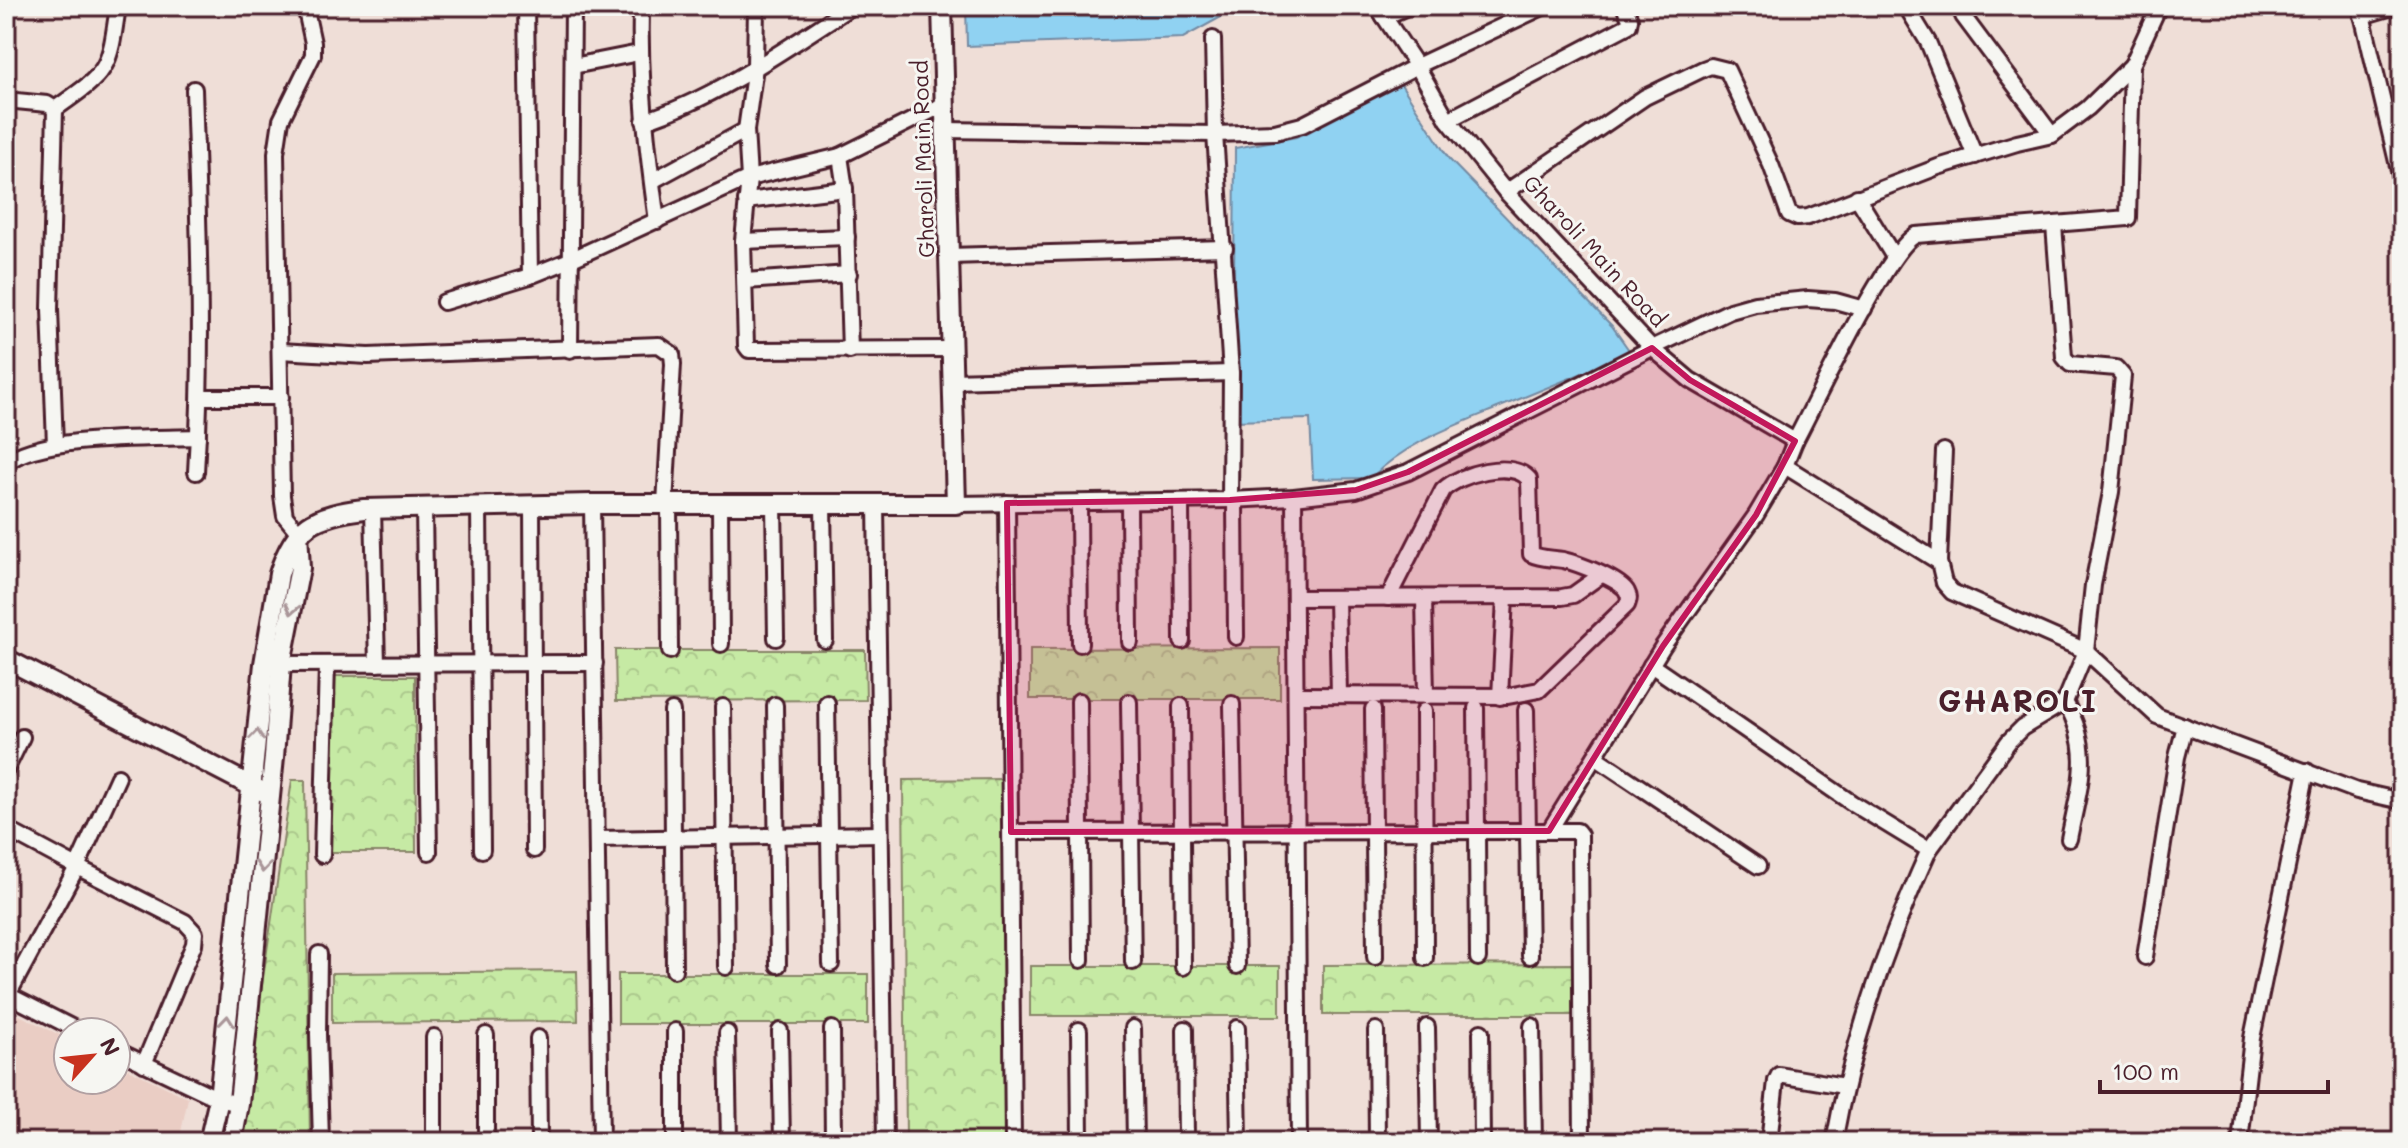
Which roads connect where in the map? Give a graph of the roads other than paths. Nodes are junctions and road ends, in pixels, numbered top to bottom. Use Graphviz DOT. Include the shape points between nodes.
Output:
graph roads {
  1 [pos="118,6"];
  2 [pos="305,6"];
  3 [pos="526,6"];
  4 [pos="573,6"];
  5 [pos="641,6"];
  6 [pos="756,6"];
  7 [pos="852,6"];
  8 [pos="942,6"];
  9 [pos="1409,6"];
  10 [pos="1545,6"];
  11 [pos="1624,6"];
  12 [pos="1906,6"];
  13 [pos="2159,6"];
  14 [pos="2396,6"];
  15 [pos="1380,11"];
  16 [pos="2361,11"];
  17 [pos="1963,16"];
  18 [pos="1213,39"];
  19 [pos="639,53"];
  20 [pos="2132,65"];
  21 [pos="573,66"];
  22 [pos="1417,66"];
  23 [pos="755,67"];
  24 [pos="194,89"];
  25 [pos="6,100"];
  26 [pos="945,104"];
  27 [pos="55,109"];
  28 [pos="1448,120"];
  29 [pos="644,121"];
  30 [pos="746,130"];
  31 [pos="945,130"];
  32 [pos="1215,134"];
  33 [pos="2052,135"];
  34 [pos="840,156"];
  35 [pos="1975,156"];
  36 [pos="749,178"];
  37 [pos="652,181"];
  38 [pos="2402,183"];
  39 [pos="845,189"];
  40 [pos="1506,192"];
  41 [pos="1857,197"];
  42 [pos="746,201"];
  43 [pos="657,221"];
  44 [pos="2054,225"];
  45 [pos="847,237"];
  46 [pos="743,241"];
  47 [pos="1225,248"];
  48 [pos="949,256"];
  49 [pos="1894,257"];
  50 [pos="570,260"];
  51 [pos="849,274"];
  52 [pos="530,276"];
  53 [pos="745,281"];
  54 [pos="444,302"];
  55 [pos="1864,309"];
  56 [pos="1652,348"];
  57 [pos="952,349"];
  58 [pos="570,350"];
  59 [pos="280,351"];
  60 [pos="850,351"];
  61 [pos="1231,373"];
  62 [pos="953,381"];
  63 [pos="200,397"];
  64 [pos="281,397"];
  65 [pos="198,437"];
  66 [pos="1795,441"];
  67 [pos="55,445"];
  68 [pos="1944,451"];
  69 [pos="6,463"];
  70 [pos="1785,466"];
  71 [pos="196,472"];
  72 [pos="1294,497"];
  73 [pos="1232,500"];
  74 [pos="1129,502"];
  75 [pos="1181,502"];
  76 [pos="823,503"];
  77 [pos="1007,503"];
  78 [pos="1079,503"];
  79 [pos="592,504"];
  80 [pos="667,504"];
  81 [pos="720,504"];
  82 [pos="774,504"];
  83 [pos="876,504"];
  84 [pos="956,504"];
  85 [pos="532,505"];
  86 [pos="479,506"];
  87 [pos="424,508"];
  88 [pos="373,509"];
  89 [pos="298,532"];
  90 [pos="1939,562"];
  91 [pos="1601,575"];
  92 [pos="1295,598"];
  93 [pos="1337,598"];
  94 [pos="1388,598"];
  95 [pos="1424,598"];
  96 [pos="1505,598"];
  97 [pos="1236,637"];
  98 [pos="776,638"];
  99 [pos="825,640"];
  100 [pos="1182,641"];
  101 [pos="1130,642"];
  102 [pos="721,644"];
  103 [pos="1080,644"];
  104 [pos="670,651"];
  105 [pos="2086,651"];
  106 [pos="6,659"];
  107 [pos="595,663"];
  108 [pos="272,664"];
  109 [pos="327,664"];
  110 [pos="377,664"];
  111 [pos="426,664"];
  112 [pos="481,664"];
  113 [pos="532,664"];
  114 [pos="1651,665"];
  115 [pos="1296,695"];
  116 [pos="1339,695"];
  117 [pos="1500,697"];
  118 [pos="1079,701"];
  119 [pos="1129,702"];
  120 [pos="2065,702"];
  121 [pos="827,703"];
  122 [pos="1425,703"];
  123 [pos="1232,704"];
  124 [pos="775,705"];
  125 [pos="1181,706"];
  126 [pos="723,707"];
  127 [pos="1476,708"];
  128 [pos="1373,709"];
  129 [pos="1526,710"];
  130 [pos="672,711"];
  131 [pos="2185,726"];
  132 [pos="22,737"];
  133 [pos="1595,757"];
  134 [pos="6,770"];
  135 [pos="2307,771"];
  136 [pos="118,777"];
  137 [pos="252,787"];
  138 [pos="270,796"];
  139 [pos="2402,801"];
  140 [pos="6,829"];
  141 [pos="1297,831"];
  142 [pos="1374,831"];
  143 [pos="1425,831"];
  144 [pos="1477,831"];
  145 [pos="1528,831"];
  146 [pos="1549,831"];
  147 [pos="1011,832"];
  148 [pos="1080,832"];
  149 [pos="1131,832"];
  150 [pos="1182,832"];
  151 [pos="1234,832"];
  152 [pos="880,834"];
  153 [pos="829,835"];
  154 [pos="777,836"];
  155 [pos="724,837"];
  156 [pos="673,838"];
  157 [pos="597,839"];
  158 [pos="2069,839"];
  159 [pos="482,850"];
  160 [pos="534,850"];
  161 [pos="1929,850"];
  162 [pos="429,852"];
  163 [pos="322,855"];
  164 [pos="1758,866"];
  165 [pos="77,867"];
  166 [pos="319,954"];
  167 [pos="1530,956"];
  168 [pos="1375,957"];
  169 [pos="2145,957"];
  170 [pos="1425,958"];
  171 [pos="1478,958"];
  172 [pos="1081,960"];
  173 [pos="1133,962"];
  174 [pos="831,964"];
  175 [pos="778,965"];
  176 [pos="1237,966"];
  177 [pos="726,967"];
  178 [pos="1183,967"];
  179 [pos="674,970"];
  180 [pos="7,996"];
  181 [pos="52,1018"];
  182 [pos="1532,1026"];
  183 [pos="1427,1027"];
  184 [pos="1133,1028"];
  185 [pos="1237,1028"];
  186 [pos="832,1029"];
  187 [pos="1185,1029"];
  188 [pos="1079,1030"];
  189 [pos="1376,1030"];
  190 [pos="675,1031"];
  191 [pos="780,1031"];
  192 [pos="1481,1032"];
  193 [pos="727,1033"];
  194 [pos="486,1035"];
  195 [pos="434,1037"];
  196 [pos="538,1038"];
  197 [pos="132,1058"];
  198 [pos="144,1064"];
  199 [pos="1844,1086"];
  200 [pos="219,1099"];
  201 [pos="239,1104"];
  202 [pos="209,1142"];
  203 [pos="232,1142"];
  204 [pos="321,1142"];
  205 [pos="434,1142"];
  206 [pos="486,1142"];
  207 [pos="539,1142"];
  208 [pos="601,1142"];
  209 [pos="675,1142"];
  210 [pos="729,1142"];
  211 [pos="782,1142"];
  212 [pos="833,1142"];
  213 [pos="885,1142"];
  214 [pos="1013,1142"];
  215 [pos="1080,1142"];
  216 [pos="1135,1142"];
  217 [pos="1186,1142"];
  218 [pos="1239,1142"];
  219 [pos="1299,1142"];
  220 [pos="1377,1142"];
  221 [pos="1429,1142"];
  222 [pos="1482,1142"];
  223 [pos="1534,1142"];
  224 [pos="1582,1142"];
  225 [pos="1769,1142"];
  226 [pos="1834,1142"];
  227 [pos="2240,1142"];
  1 -- 27 [label="street" via="104,69"];
  2 -- 59 [label="street" via="313,55 277,136"];
  3 -- 52 [label="street"];
  4 -- 21 [label="street"];
  5 -- 19 [label="street"];
  6 -- 23 [label="street"];
  7 -- 23 [label="street"];
  8 -- 26 [label="street, Gharoli Main Road"];
  9 -- 15 [label="street"];
  10 -- 22 [label="street"];
  11 -- 28 [label="street" via="1629,25"];
  12 -- 35 [label="street" via="1928,42"];
  13 -- 20 [label="street"];
  14 -- 16 [label="street"];
  15 -- 22 [label="street, Gharoli Main Road"];
  16 -- 38 [label="street"];
  17 -- 33 [label="street"];
  18 -- 32 [label="street"];
  19 -- 21 [label="street"];
  19 -- 29 [label="street"];
  20 -- 33 [label="street"];
  20 -- 44 [label="street" via="2128,218"];
  21 -- 50 [label="street"];
  22 -- 28 [label="street, Gharoli Main Road"];
  22 -- 32 [label="street" via="1302,125 1275,132"];
  23 -- 29 [label="street"];
  23 -- 30 [label="street"];
  24 -- 63 [label="street"];
  25 -- 27 [label="street"];
  26 -- 31 [label="street, Gharoli Main Road"];
  26 -- 34 [label="street"];
  27 -- 67 [label="street" via="50,309"];
  28 -- 40 [label="street, Gharoli Main Road"];
  29 -- 37 [label="street"];
  30 -- 36 [label="street"];
  30 -- 37 [label="street"];
  31 -- 32 [label="street"];
  31 -- 48 [label="street, Gharoli Main Road"];
  32 -- 47 [label="street"];
  33 -- 35 [label="street"];
  34 -- 36 [label="street"];
  34 -- 39 [label="street"];
  35 -- 41 [label="street"];
  36 -- 42 [label="street"];
  36 -- 43 [label="street"];
  37 -- 43 [label="street"];
  39 -- 42 [label="street"];
  39 -- 45 [label="street"];
  40 -- 41 [label="street" via="1645,97 1711,66 1727,70 1789,214 1808,217"];
  40 -- 56 [label="street, Gharoli Main Road"];
  41 -- 49 [label="street"];
  42 -- 46 [label="street"];
  43 -- 50 [label="street"];
  44 -- 49 [label="street" via="1916,235"];
  44 -- 105 [label="street" via="2064,357 2070,364 2116,368 2123,376"];
  45 -- 46 [label="street"];
  45 -- 51 [label="street"];
  46 -- 53 [label="street"];
  47 -- 48 [label="street"];
  47 -- 61 [label="street"];
  48 -- 57 [label="street, Gharoli Main Road"];
  49 -- 55 [label="street"];
  50 -- 52 [label="street"];
  50 -- 58 [label="street"];
  51 -- 53 [label="street"];
  51 -- 60 [label="street"];
  52 -- 54 [label="street"];
  53 -- 60 [label="street" via="749,350"];
  55 -- 56 [label="street, Gharoli Main Road" via="1808,299 1755,304"];
  55 -- 66 [label="street"];
  56 -- 66 [label="street" via="1690,380"];
  56 -- 72 [label="street" via="1408,472 1356,490"];
  57 -- 60 [label="street"];
  57 -- 62 [label="street, Gharoli Main Road"];
  58 -- 59 [label="street" via="368,356"];
  58 -- 80 [label="street" via="659,345 672,354"];
  59 -- 64 [label="street"];
  61 -- 62 [label="street"];
  61 -- 73 [label="street"];
  62 -- 84 [label="street, Gharoli Main Road"];
  63 -- 64 [label="street"];
  63 -- 65 [label="street"];
  64 -- 89 [label="street" via="282,496 285,516"];
  65 -- 67 [label="street"];
  65 -- 71 [label="street"];
  66 -- 70 [label="street"];
  67 -- 69 [label="street"];
  68 -- 90 [label="street"];
  70 -- 90 [label="street"];
  70 -- 114 [label="street"];
  72 -- 73 [label="street"];
  72 -- 92 [label="street"];
  73 -- 75 [label="street"];
  73 -- 97 [label="street"];
  74 -- 75 [label="street"];
  74 -- 78 [label="street"];
  74 -- 101 [label="street"];
  75 -- 100 [label="street"];
  76 -- 82 [label="street"];
  76 -- 83 [label="street"];
  76 -- 99 [label="street"];
  77 -- 78 [label="street"];
  77 -- 84 [label="street"];
  77 -- 147 [label="street"];
  78 -- 103 [label="street"];
  79 -- 80 [label="street"];
  79 -- 85 [label="street"];
  79 -- 107 [label="street"];
  80 -- 81 [label="street"];
  80 -- 104 [label="street"];
  81 -- 82 [label="street"];
  81 -- 102 [label="street"];
  82 -- 98 [label="street"];
  83 -- 84 [label="street"];
  83 -- 152 [label="street"];
  85 -- 86 [label="street"];
  85 -- 113 [label="street"];
  86 -- 87 [label="street"];
  86 -- 112 [label="street"];
  87 -- 88 [label="street"];
  87 -- 111 [label="street"];
  88 -- 89 [label="street" via="333,513"];
  88 -- 110 [label="street"];
  89 -- 108 [label="street" via="300,568"];
  90 -- 105 [label="street" via="1952,592"];
  91 -- 94 [label="street" via="1565,560 1531,554 1527,475 1510,470 1472,473 1443,490"];
  91 -- 96 [label="street" via="1567,597"];
  91 -- 117 [label="street" via="1624,588 1627,605 1539,690"];
  92 -- 93 [label="street"];
  92 -- 115 [label="street"];
  93 -- 94 [label="street"];
  93 -- 116 [label="street"];
  94 -- 95 [label="street"];
  95 -- 96 [label="street"];
  95 -- 122 [label="street"];
  96 -- 117 [label="street"];
  105 -- 120 [label="street"];
  105 -- 131 [label="street" via="2157,716"];
  106 -- 137 [label="street"];
  107 -- 113 [label="street"];
  107 -- 157 [label="street"];
  108 -- 109 [label="street"];
  137 -- 108 [label="street, one-way"];
  108 -- 138 [label="street"];
  109 -- 110 [label="street"];
  109 -- 163 [label="street"];
  110 -- 111 [label="street"];
  111 -- 112 [label="street"];
  111 -- 162 [label="street"];
  112 -- 113 [label="street"];
  112 -- 159 [label="street"];
  113 -- 160 [label="street"];
  114 -- 133 [label="street"];
  114 -- 161 [label="street"];
  115 -- 116 [label="street"];
  115 -- 141 [label="street"];
  116 -- 122 [label="street"];
  117 -- 122 [label="street"];
  118 -- 148 [label="street"];
  119 -- 149 [label="street"];
  120 -- 158 [label="street" via="2077,722 2083,767"];
  120 -- 161 [label="street" via="2009,741"];
  121 -- 153 [label="street"];
  122 -- 143 [label="street"];
  123 -- 151 [label="street"];
  124 -- 154 [label="street"];
  125 -- 150 [label="street"];
  126 -- 155 [label="street"];
  127 -- 144 [label="street"];
  128 -- 142 [label="street"];
  129 -- 145 [label="street"];
  130 -- 156 [label="street"];
  131 -- 135 [label="street"];
  131 -- 169 [label="street"];
  132 -- 134 [label="street"];
  133 -- 146 [label="street"];
  133 -- 164 [label="street"];
  135 -- 139 [label="street" via="2357,791"];
  135 -- 227 [label="street" via="2252,1038"];
  136 -- 165 [label="street"];
  137 -- 138 [label="street"];
  200 -- 137 [label="street, one-way"];
  138 -- 201 [label="street, one-way"];
  140 -- 165 [label="street"];
  141 -- 142 [label="street"];
  141 -- 151 [label="street"];
  141 -- 219 [label="street"];
  142 -- 143 [label="street"];
  142 -- 168 [label="street"];
  143 -- 144 [label="street"];
  143 -- 170 [label="street"];
  144 -- 145 [label="street"];
  144 -- 171 [label="street"];
  145 -- 146 [label="street"];
  145 -- 167 [label="street"];
  146 -- 224 [label="street" via="1580,835"];
  147 -- 148 [label="street"];
  147 -- 214 [label="street"];
  148 -- 149 [label="street"];
  148 -- 172 [label="street"];
  149 -- 150 [label="street"];
  149 -- 173 [label="street"];
  150 -- 151 [label="street"];
  150 -- 178 [label="street"];
  151 -- 176 [label="street"];
  152 -- 153 [label="street"];
  152 -- 213 [label="street"];
  153 -- 154 [label="street"];
  153 -- 174 [label="street"];
  154 -- 155 [label="street"];
  154 -- 175 [label="street"];
  155 -- 156 [label="street"];
  155 -- 177 [label="street"];
  156 -- 157 [label="street"];
  156 -- 179 [label="street"];
  157 -- 208 [label="street"];
  161 -- 199 [label="street" via="1887,949"];
  165 -- 180 [label="street"];
  165 -- 198 [label="street" via="185,922 195,933"];
  166 -- 204 [label="street"];
  180 -- 181 [label="street"];
  182 -- 223 [label="street"];
  183 -- 221 [label="street"];
  184 -- 216 [label="street"];
  185 -- 218 [label="street"];
  186 -- 212 [label="street"];
  187 -- 217 [label="street"];
  188 -- 215 [label="street"];
  189 -- 220 [label="street"];
  190 -- 209 [label="street"];
  191 -- 211 [label="street"];
  192 -- 222 [label="street"];
  193 -- 210 [label="street"];
  194 -- 206 [label="street"];
  195 -- 205 [label="street"];
  196 -- 207 [label="street"];
  197 -- 198 [label="street"];
  198 -- 200 [label="street"];
  199 -- 225 [label="street" via="1779,1075"];
  199 -- 226 [label="street"];
  200 -- 201 [label="street"];
  200 -- 202 [label="street"];
  201 -- 203 [label="street"];
}
